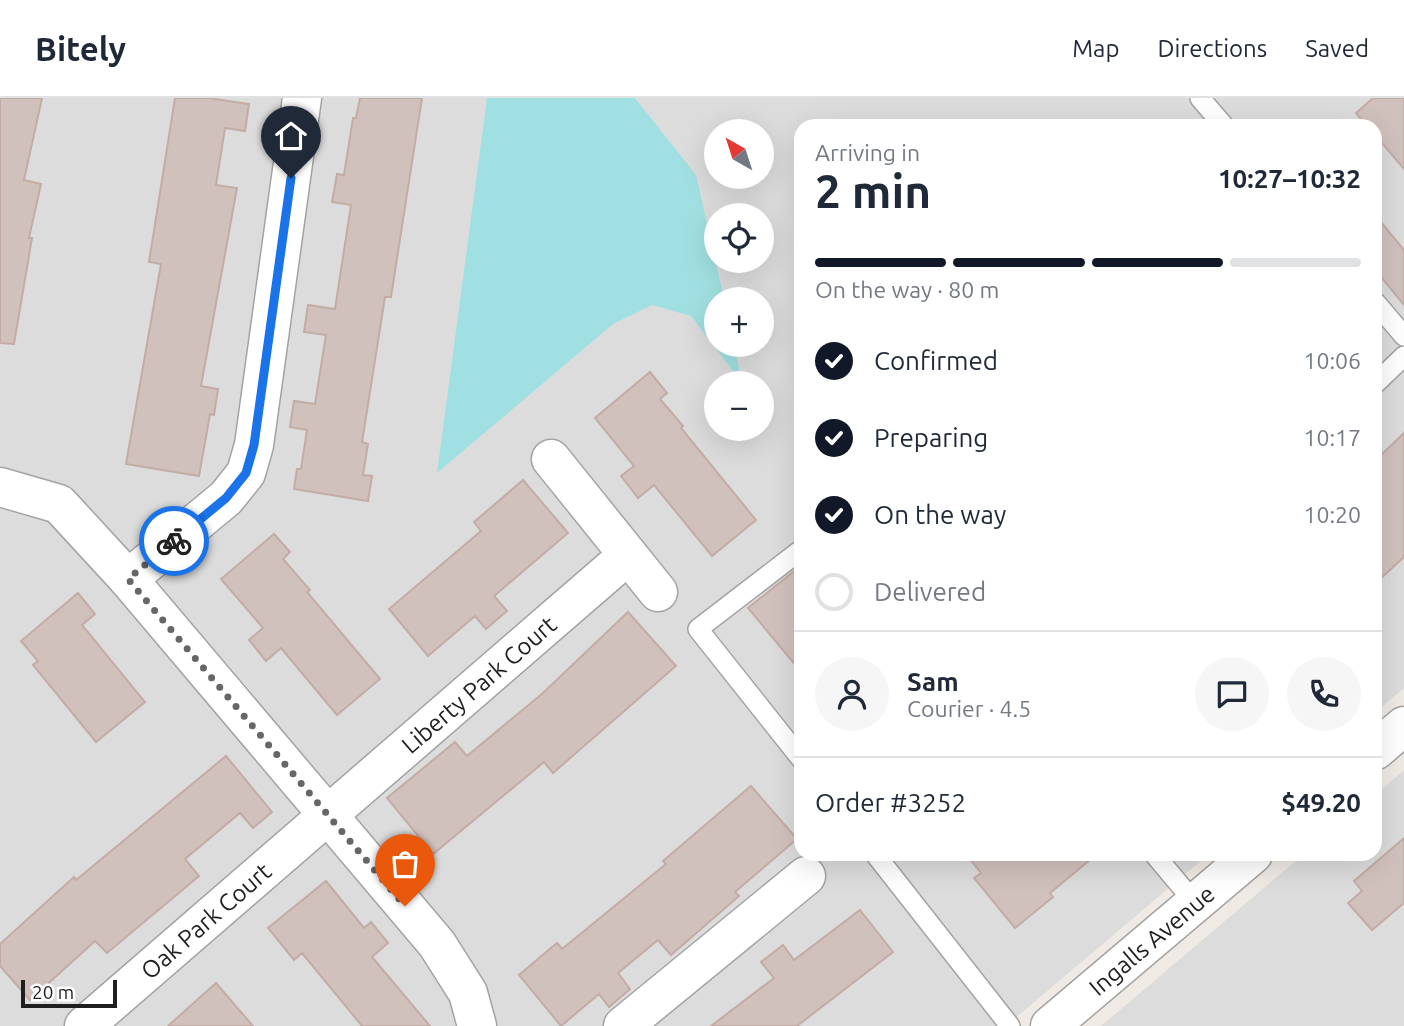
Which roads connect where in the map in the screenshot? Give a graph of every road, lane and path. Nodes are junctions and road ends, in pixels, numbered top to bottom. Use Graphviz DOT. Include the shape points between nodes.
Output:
graph roads {
  1 [pos="302,98"];
  2 [pos="1200,98"];
  3 [pos="1218,119"];
  4 [pos="1382,310"];
  5 [pos="1404,336"];
  6 [pos="1404,356"];
  7 [pos="1382,377"];
  8 [pos="551,459"];
  9 [pos="0,487"];
  10 [pos="628,555"];
  11 [pos="794,555"];
  12 [pos="128,579"];
  13 [pos="658,592"];
  14 [pos="1404,726"];
  15 [pos="1382,745"];
  16 [pos="794,750"];
  17 [pos="327,813"];
  18 [pos="880,861"];
  19 [pos="1160,861"];
  20 [pos="1245,861"];
  21 [pos="806,876"];
  22 [pos="1195,903"];
  23 [pos="84,1026"];
  24 [pos="477,1026"];
  25 [pos="623,1026"];
  26 [pos="1010,1026"];
  27 [pos="1050,1026"];
  1 -- 12 [label="street" via="254,445 246,473 226,498"];
  2 -- 3 [label="lane"];
  4 -- 5 [label="lane"];
  6 -- 7 [label="lane"];
  8 -- 10 [label="street"];
  9 -- 12 [label="street" via="58,504"];
  10 -- 13 [label="street"];
  10 -- 17 [label="street, Liberty Park Court"];
  11 -- 16 [label="lane" via="698,629"];
  12 -- 17 [label="street"];
  14 -- 15 [label="street"];
  17 -- 23 [label="street, Oak Park Court"];
  17 -- 24 [label="street" via="437,944 468,993"];
  18 -- 26 [label="lane"];
  19 -- 22 [label="lane"];
  20 -- 22 [label="street, Ingalls Avenue"];
  21 -- 25 [label="street"];
  22 -- 27 [label="street, Ingalls Avenue"];
}
